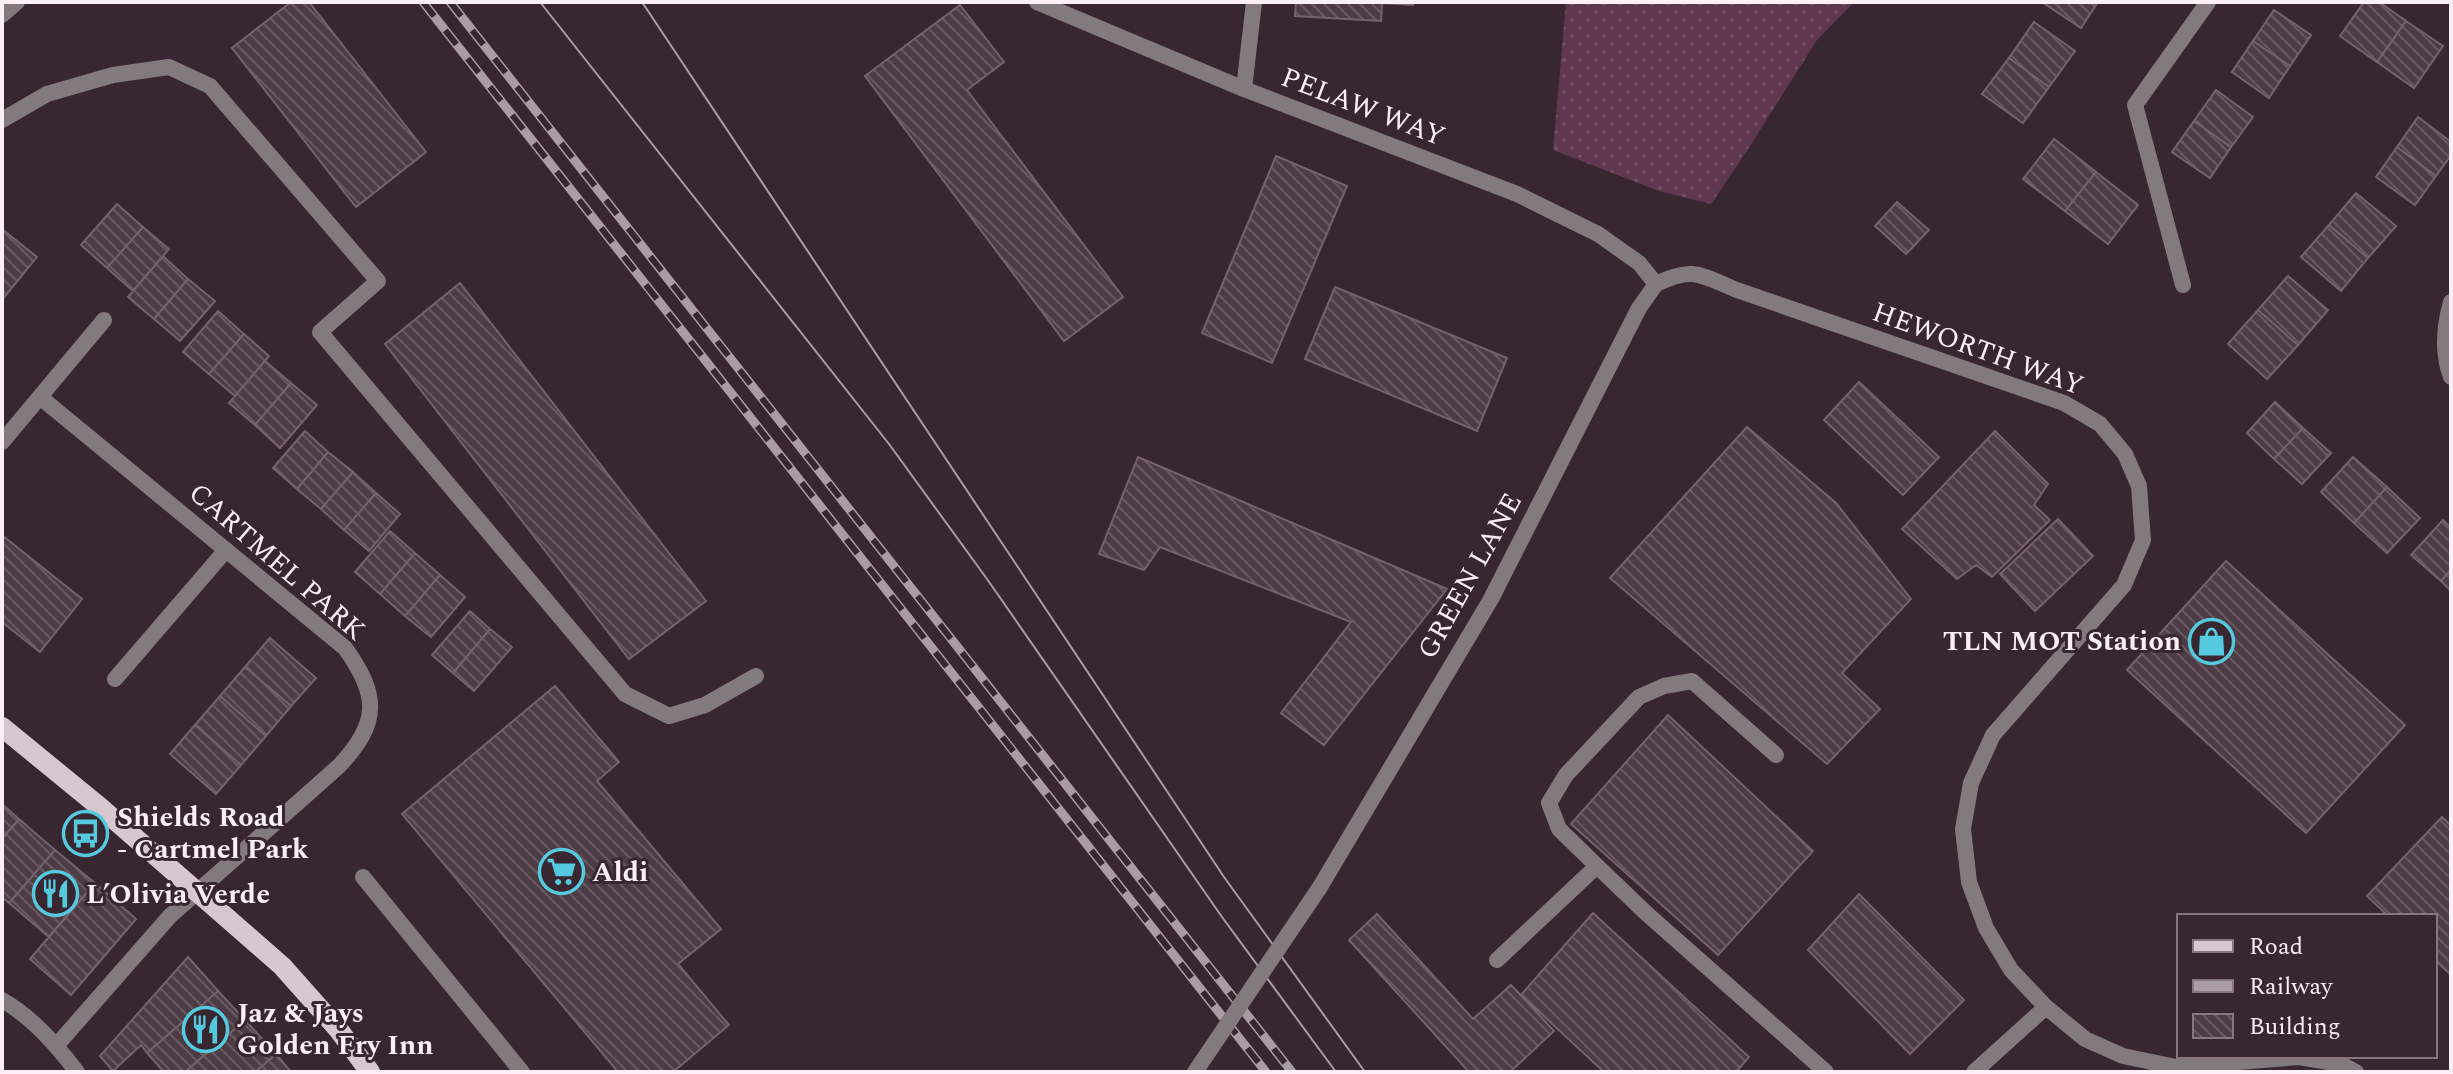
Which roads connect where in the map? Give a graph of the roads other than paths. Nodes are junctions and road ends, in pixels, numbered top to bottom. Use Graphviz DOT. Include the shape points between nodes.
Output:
graph roads {
  1 [pos="17,2"];
  2 [pos="1037,2"];
  3 [pos="1254,2"];
  4 [pos="2208,2"];
  5 [pos="2,15"];
  6 [pos="1244,89"];
  7 [pos="2,120"];
  8 [pos="1656,284"];
  9 [pos="2183,285"];
  10 [pos="2451,302"];
  11 [pos="104,320"];
  12 [pos="2451,377"];
  13 [pos="40,397"];
  14 [pos="2,442"];
  15 [pos="226,550"];
  16 [pos="756,676"];
  17 [pos="115,679"];
  18 [pos="2,727"];
  19 [pos="1776,755"];
  20 [pos="1597,866"];
  21 [pos="363,877"];
  22 [pos="197,892"];
  23 [pos="1497,960"];
  24 [pos="2,1000"];
  25 [pos="2046,1007"];
  26 [pos="56,1046"];
  27 [pos="2290,1058"];
  28 [pos="2305,1058"];
  29 [pos="2195,1069"];
  30 [pos="77,1072"];
  31 [pos="370,1072"];
  32 [pos="522,1072"];
  33 [pos="1195,1072"];
  34 [pos="1826,1072"];
  35 [pos="1974,1072"];
  36 [pos="2356,1072"];
  1 -- 5 [label="street"];
  2 -- 6 [label="street, PELAW WAY"];
  3 -- 6 [label="street"];
  4 -- 9 [label="street" via="2135,105"];
  6 -- 8 [label="street, PELAW WAY" via="1517,194 1598,234 1639,263"];
  7 -- 16 [label="street" via="47,94 113,75 169,67 210,86 378,281 320,332 625,694 669,716 705,705"];
  8 -- 25 [label="street, HEWORTH WAY" via="1678,274 1698,274 2064,403 2100,424 2125,454 2139,486 2143,540 2124,585 1993,735 1971,783 1963,829 1969,882 1986,928 2011,970"];
  8 -- 33 [label="street, GREEN LANE, bridge" via="1491,599 1320,887"];
  10 -- 12 [label="street" via="2445,360"];
  11 -- 13 [label="street"];
  13 -- 14 [label="street"];
  13 -- 15 [label="street, CARTMEL PARK"];
  15 -- 17 [label="street"];
  15 -- 22 [label="street, CARTMEL PARK" via="345,648 362,672 370,699 367,728 357,747"];
  18 -- 22 [label="main road"];
  19 -- 20 [label="street" via="1692,681 1639,697 1566,775 1549,803 1559,829"];
  20 -- 23 [label="street"];
  20 -- 34 [label="street"];
  21 -- 32 [label="street"];
  22 -- 26 [label="street, CARTMEL PARK"];
  22 -- 31 [label="main road" via="282,966"];
  24 -- 26 [label="street"];
  25 -- 29 [label="street, HEWORTH WAY" via="2085,1039 2123,1056"];
  25 -- 35 [label="street"];
  26 -- 30 [label="street"];
  27 -- 29 [label="street, HEWORTH WAY"];
  28 -- 36 [label="street, HEWORTH WAY"];
}
